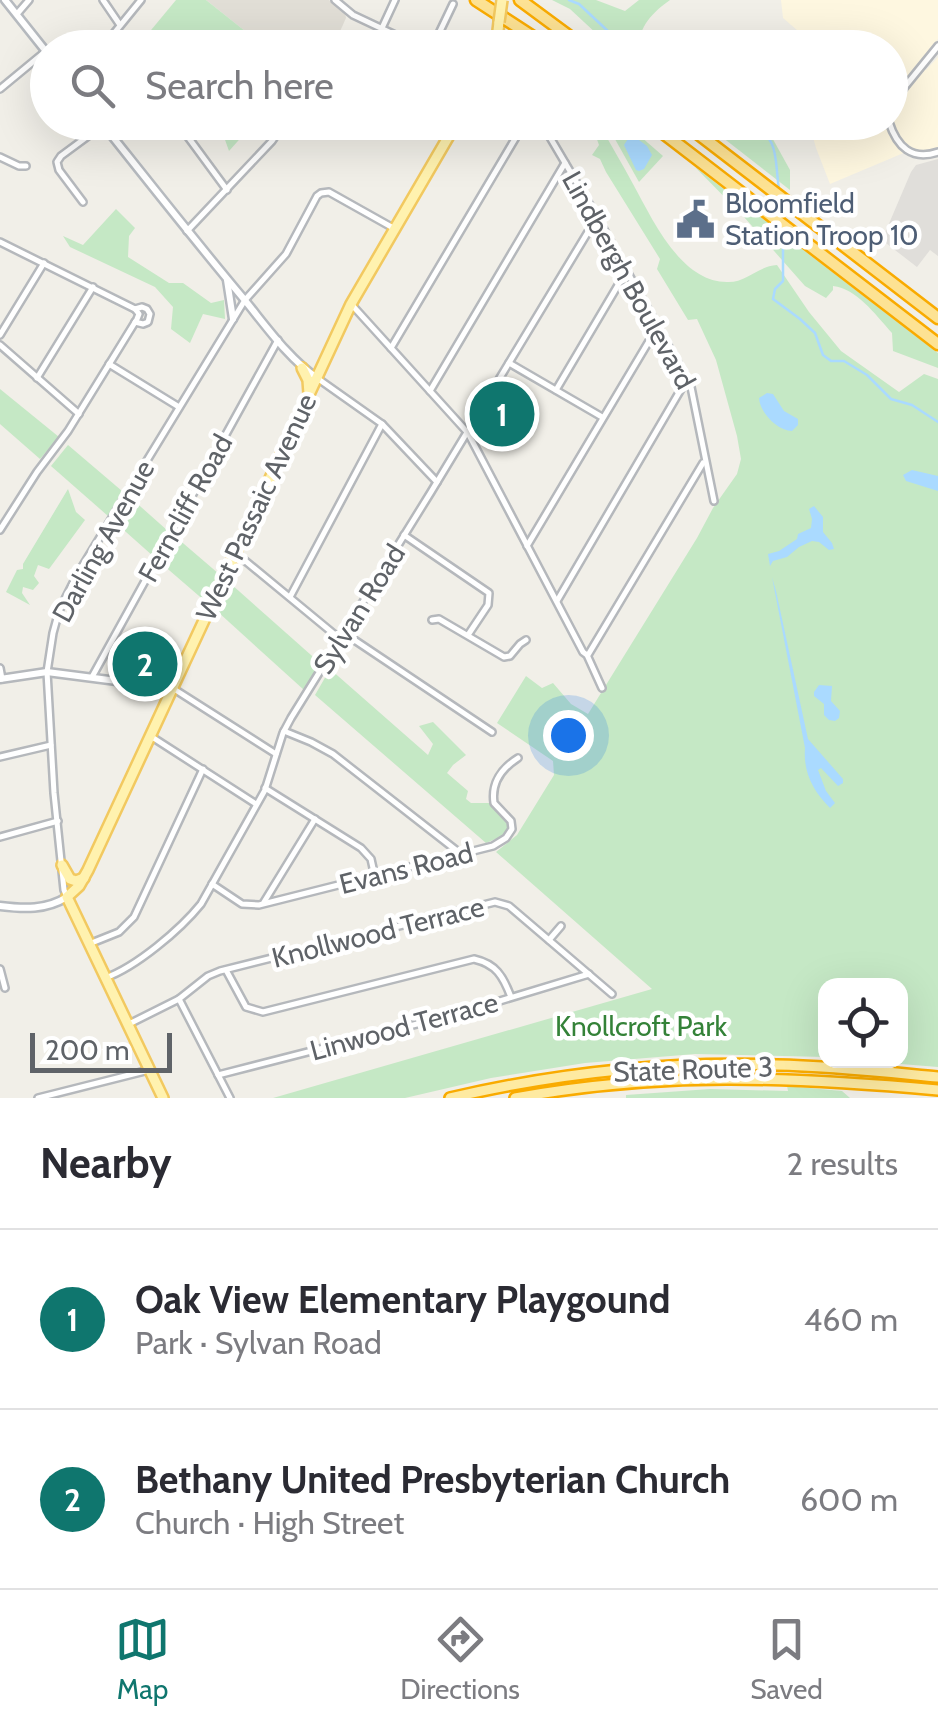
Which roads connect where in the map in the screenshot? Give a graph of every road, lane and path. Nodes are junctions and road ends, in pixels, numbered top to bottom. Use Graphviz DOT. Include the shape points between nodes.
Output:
graph roads {
  1 [pos="6,0"];
  2 [pos="30,0"];
  3 [pos="103,0"];
  4 [pos="141,0"];
  5 [pos="334,0"];
  6 [pos="395,0"];
  7 [pos="476,0"];
  8 [pos="502,0"];
  9 [pos="520,0"];
  10 [pos="452,4"];
  11 [pos="16,14"];
  12 [pos="120,25"];
  13 [pos="382,28"];
  14 [pos="116,30"];
  15 [pos="386,30"];
  16 [pos="440,30"];
  17 [pos="498,30"];
  18 [pos="522,30"];
  19 [pos="560,30"];
  20 [pos="30,32"];
  21 [pos="938,46"];
  22 [pos="30,66"];
  23 [pos="908,82"];
  24 [pos="0,89"];
  25 [pos="82,140"];
  26 [pos="115,140"];
  27 [pos="191,140"];
  28 [pos="273,140"];
  29 [pos="446,140"];
  30 [pos="514,140"];
  31 [pos="552,140"];
  32 [pos="672,140"];
  33 [pos="706,140"];
  34 [pos="896,140"];
  35 [pos="938,152"];
  36 [pos="0,157"];
  37 [pos="565,163"];
  38 [pos="26,166"];
  39 [pos="227,190"];
  40 [pos="83,202"];
  41 [pos="597,217"];
  42 [pos="395,228"];
  43 [pos="187,231"];
  44 [pos="0,242"];
  45 [pos="44,264"];
  46 [pos="627,270"];
  47 [pos="226,278"];
  48 [pos="93,287"];
  49 [pos="245,300"];
  50 [pos="352,304"];
  51 [pos="135,309"];
  52 [pos="938,318"];
  53 [pos="233,319"];
  54 [pos="135,322"];
  55 [pos="658,326"];
  56 [pos="0,335"];
  57 [pos="278,340"];
  58 [pos="938,344"];
  59 [pos="0,345"];
  60 [pos="391,348"];
  61 [pos="509,362"];
  62 [pos="109,364"];
  63 [pos="302,368"];
  64 [pos="37,378"];
  65 [pos="317,378"];
  66 [pos="687,380"];
  67 [pos="556,390"];
  68 [pos="430,391"];
  69 [pos="309,395"];
  70 [pos="180,407"];
  71 [pos="79,414"];
  72 [pos="603,417"];
  73 [pos="382,424"];
  74 [pos="467,432"];
  75 [pos="704,460"];
  76 [pos="437,482"];
  77 [pos="714,501"];
  78 [pos="0,530"];
  79 [pos="404,536"];
  80 [pos="527,546"];
  81 [pos="234,552"];
  82 [pos="290,597"];
  83 [pos="557,602"];
  84 [pos="432,620"];
  85 [pos="468,634"];
  86 [pos="342,636"];
  87 [pos="526,640"];
  88 [pos="588,655"];
  89 [pos="0,668"];
  90 [pos="47,672"];
  91 [pos="92,676"];
  92 [pos="1,679"];
  93 [pos="171,688"];
  94 [pos="602,688"];
  95 [pos="284,731"];
  96 [pos="492,732"];
  97 [pos="150,736"];
  98 [pos="51,745"];
  99 [pos="276,754"];
  100 [pos="0,758"];
  101 [pos="518,758"];
  102 [pos="203,769"];
  103 [pos="265,788"];
  104 [pos="257,805"];
  105 [pos="315,819"];
  106 [pos="58,821"];
  107 [pos="0,837"];
  108 [pos="462,854"];
  109 [pos="62,865"];
  110 [pos="376,877"];
  111 [pos="84,878"];
  112 [pos="212,884"];
  113 [pos="67,897"];
  114 [pos="263,904"];
  115 [pos="0,906"];
  116 [pos="562,926"];
  117 [pos="549,940"];
  118 [pos="90,944"];
  119 [pos="0,970"];
  120 [pos="226,970"];
  121 [pos="589,974"];
  122 [pos="105,978"];
  123 [pos="5,988"];
  124 [pos="612,994"];
  125 [pos="510,997"];
  126 [pos="179,998"];
  127 [pos="127,1025"];
  128 [pos="149,1070"];
  129 [pos="218,1075"];
  130 [pos="938,1077"];
  131 [pos="938,1090"];
  132 [pos="38,1098"];
  133 [pos="164,1098"];
  134 [pos="230,1098"];
  135 [pos="450,1098"];
  136 [pos="514,1098"];
  1 -- 11 [label="main road"];
  2 -- 11 [label="street"];
  3 -- 12 [label="street"];
  4 -- 12 [label="street"];
  5 -- 13 [label="street"];
  6 -- 13 [label="street"];
  7 -- 18 [label="highway"];
  8 -- 17 [label="main road, bridge"];
  9 -- 19 [label="highway"];
  10 -- 16 [label="street"];
  11 -- 20 [label="main road"];
  12 -- 14 [label="street"];
  13 -- 15 [label="street"];
  21 -- 23 [label="street"];
  22 -- 24 [label="street"];
  25 -- 40 [label="street" via="57,162"];
  26 -- 43 [label="main road"];
  27 -- 39 [label="street"];
  28 -- 39 [label="street"];
  29 -- 42 [label="main road, West Passaic Avenue"];
  30 -- 60 [label="street"];
  31 -- 37 [label="street, Lindbergh Boulevard"];
  32 -- 58 [label="highway"];
  33 -- 52 [label="highway"];
  34 -- 35 [label="street" via="908,152"];
  36 -- 38 [label="street"];
  37 -- 41 [label="street, Lindbergh Boulevard"];
  37 -- 68 [label="street"];
  39 -- 43 [label="street"];
  41 -- 46 [label="street, Lindbergh Boulevard"];
  41 -- 61 [label="street, Sylvan Road"];
  42 -- 49 [label="street, Darling Avenue" via="321,193 286,254"];
  42 -- 50 [label="main road, West Passaic Avenue"];
  43 -- 47 [label="main road"];
  44 -- 45 [label="street"];
  45 -- 48 [label="street"];
  45 -- 56 [label="street"];
  46 -- 55 [label="street, Lindbergh Boulevard"];
  46 -- 67 [label="street"];
  47 -- 49 [label="main road"];
  47 -- 53 [label="main road"];
  48 -- 51 [label="street"];
  48 -- 64 [label="street"];
  49 -- 53 [label="street, Darling Avenue"];
  49 -- 57 [label="main road"];
  50 -- 60 [label="street"];
  50 -- 65 [label="main road, West Passaic Avenue"];
  51 -- 54 [label="street"];
  51 -- 54 [label="street" via="150,314 146,324"];
  53 -- 70 [label="street, Darling Avenue"];
  54 -- 62 [label="street"];
  55 -- 66 [label="street, Lindbergh Boulevard"];
  55 -- 72 [label="street"];
  57 -- 63 [label="main road"];
  57 -- 91 [label="street, Ferncliff Road"];
  59 -- 64 [label="street"];
  60 -- 68 [label="street"];
  61 -- 67 [label="street"];
  61 -- 74 [label="street, Sylvan Road"];
  62 -- 70 [label="street"];
  62 -- 71 [label="street"];
  63 -- 65 [label="main road"];
  63 -- 69 [label="main road"];
  64 -- 71 [label="street"];
  65 -- 69 [label="main road, West Passaic Avenue"];
  65 -- 73 [label="street"];
  66 -- 75 [label="street, Lindbergh Boulevard"];
  66 -- 83 [label="street"];
  67 -- 72 [label="street"];
  68 -- 74 [label="street"];
  69 -- 81 [label="main road, West Passaic Avenue"];
  70 -- 90 [label="street, Darling Avenue" via="71,588"];
  71 -- 78 [label="street"];
  72 -- 80 [label="street"];
  73 -- 76 [label="street"];
  73 -- 82 [label="street"];
  74 -- 76 [label="street, Sylvan Road"];
  74 -- 80 [label="street"];
  75 -- 77 [label="street, Lindbergh Boulevard"];
  75 -- 88 [label="street"];
  76 -- 79 [label="street, Sylvan Road"];
  79 -- 85 [label="street" via="489,593"];
  79 -- 86 [label="street, Sylvan Road"];
  80 -- 83 [label="street"];
  81 -- 82 [label="street"];
  81 -- 93 [label="main road, West Passaic Avenue"];
  82 -- 86 [label="street"];
  83 -- 88 [label="street"];
  84 -- 85 [label="street"];
  85 -- 87 [label="street" via="504,657"];
  86 -- 95 [label="street, Sylvan Road"];
  86 -- 96 [label="street"];
  88 -- 94 [label="street"];
  89 -- 92 [label="street"];
  90 -- 91 [label="main road"];
  90 -- 92 [label="main road"];
  90 -- 98 [label="street, Darling Avenue"];
  91 -- 93 [label="main road"];
  93 -- 97 [label="main road, West Passaic Avenue"];
  93 -- 99 [label="street"];
  95 -- 99 [label="street, Sylvan Road"];
  95 -- 108 [label="street" via="334,754"];
  97 -- 102 [label="street"];
  97 -- 111 [label="main road, West Passaic Avenue"];
  98 -- 100 [label="street"];
  98 -- 106 [label="street, Darling Avenue"];
  99 -- 103 [label="street, Sylvan Road"];
  101 -- 108 [label="street, Evans Road" via="493,790 496,806 511,821 510,833 493,846"];
  102 -- 104 [label="street"];
  102 -- 118 [label="street" via="134,917"];
  103 -- 104 [label="street, Sylvan Road"];
  103 -- 105 [label="street"];
  104 -- 112 [label="street, Sylvan Road"];
  105 -- 110 [label="street" via="367,853"];
  105 -- 114 [label="street"];
  106 -- 107 [label="street"];
  106 -- 109 [label="street, Darling Avenue"];
  108 -- 110 [label="street, Evans Road"];
  109 -- 111 [label="main road" via="70,879"];
  109 -- 113 [label="street, Darling Avenue"];
  110 -- 114 [label="street, Evans Road"];
  111 -- 113 [label="main road, West Passaic Avenue"];
  112 -- 114 [label="street" via="242,904"];
  112 -- 122 [label="street, Sylvan Road" via="189,918 124,971"];
  113 -- 115 [label="main road" via="45,907"];
  113 -- 118 [label="main road, Darling Avenue"];
  116 -- 117 [label="street"];
  117 -- 120 [label="street, Knollwood Terrace" via="495,902"];
  117 -- 121 [label="street, Knollwood Terrace"];
  118 -- 122 [label="main road, Darling Avenue"];
  119 -- 123 [label="street"];
  120 -- 125 [label="street" via="246,1007 263,1012 474,959 498,970"];
  120 -- 126 [label="street, Knollwood Terrace"];
  121 -- 124 [label="street, Knollwood Terrace"];
  121 -- 125 [label="street, Linwood Terrace"];
  122 -- 127 [label="main road, Darling Avenue"];
  125 -- 129 [label="street, Linwood Terrace"];
  126 -- 127 [label="street, Knollwood Terrace"];
  126 -- 129 [label="street"];
  127 -- 128 [label="main road, Darling Avenue"];
  128 -- 132 [label="street"];
  128 -- 133 [label="main road, Darling Avenue"];
  129 -- 134 [label="street"];
  130 -- 135 [label="highway, State Route 3" via="778,1065 673,1066"];
  131 -- 136 [label="highway, State Route 3" via="710,1078"];
}
